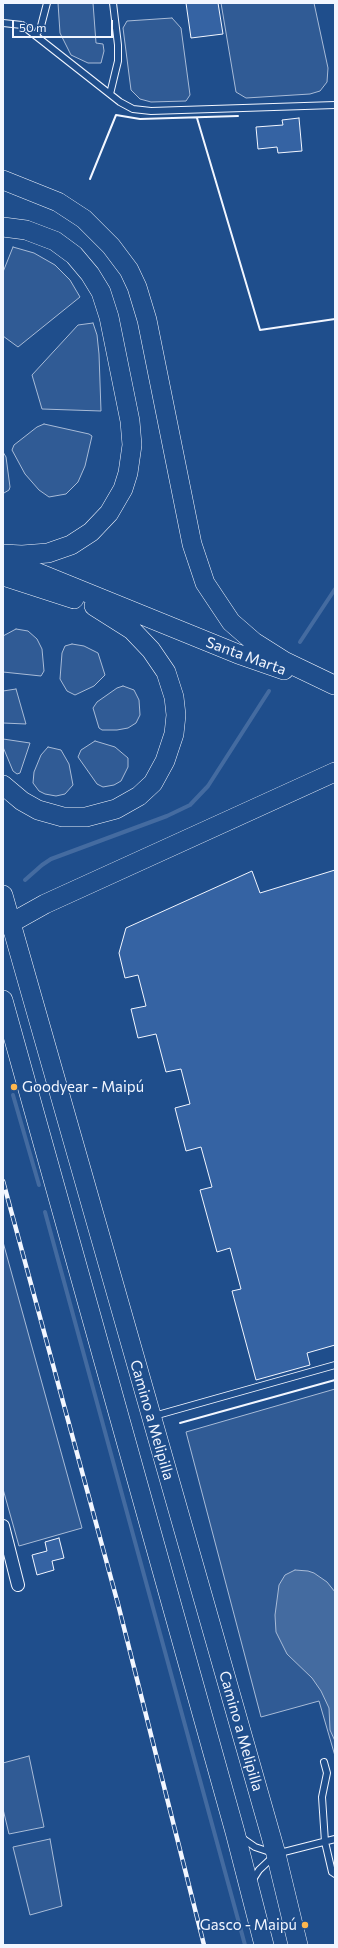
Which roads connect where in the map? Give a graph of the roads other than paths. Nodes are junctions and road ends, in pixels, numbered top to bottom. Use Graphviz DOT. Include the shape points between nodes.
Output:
graph roads {
  1 [pos="47,3"];
  2 [pos="113,3"];
  3 [pos="3,23"];
  4 [pos="36,35"];
  5 [pos="110,94"];
  6 [pos="335,104"];
  7 [pos="3,180"];
  8 [pos="3,228"];
  9 [pos="3,554"];
  10 [pos="3,558"];
  11 [pos="3,576"];
  12 [pos="94,606"];
  13 [pos="158,622"];
  14 [pos="335,685"];
  15 [pos="335,772"];
  16 [pos="3,785"];
  17 [pos="3,895"];
  18 [pos="7,924"];
  19 [pos="3,1000"];
  20 [pos="3,1021"];
  21 [pos="14,1042"];
  22 [pos="335,1366"];
  23 [pos="151,1417"];
  24 [pos="3,1526"];
  25 [pos="18,1584"];
  26 [pos="324,1762"];
  27 [pos="235,1832"];
  28 [pos="335,1839"];
  29 [pos="325,1842"];
  30 [pos="276,1854"];
  31 [pos="335,1874"];
  32 [pos="249,1888"];
  33 [pos="264,1945"];
  34 [pos="298,1945"];
  1 -- 4 [label="lane"];
  2 -- 5 [label="lane" via="118,61"];
  3 -- 4 [label="lane" via="22,25"];
  4 -- 5 [label="lane"];
  5 -- 6 [label="lane" via="133,109 151,111"];
  7 -- 14 [label="main road" via="58,202 84,220 111,246 129,270 147,320 192,544 205,583 231,622 254,642 284,661"];
  8 -- 9 [label="main road" via="26,230 55,241 74,255 90,274 101,292 109,316 132,439 131,456 123,489 109,513 91,532 71,545 48,553"];
  10 -- 13 [label="main road, Santa Marta"];
  11 -- 12 [label="main road, Santa Marta"];
  12 -- 13 [label="main road, Santa Marta"];
  12 -- 16 [label="main road" via="122,622 142,640 166,672 174,697 176,715 174,734 165,761 153,783 139,796 116,809 86,817 63,817 38,810"];
  13 -- 14 [label="main road, Santa Marta" via="245,657"];
  15 -- 18 [label="main road" via="45,904"];
  17 -- 18 [label="main road, Camino a Melipilla"];
  18 -- 23 [label="main road, Camino a Melipilla"];
  19 -- 21 [label="main road, Camino a Melipilla"];
  20 -- 21 [label="main road"];
  21 -- 27 [label="main road, Camino a Melipilla"];
  22 -- 23 [label="lane"];
  23 -- 30 [label="main road, Camino a Melipilla"];
  24 -- 25 [label="street"];
  26 -- 29 [label="lane" via="327,1773 322,1797"];
  27 -- 30 [label="lane" via="255,1847"];
  27 -- 32 [label="main road, Camino a Melipilla"];
  28 -- 29 [label="lane"];
  29 -- 30 [label="lane"];
  29 -- 31 [label="lane" via="332,1872"];
  30 -- 32 [label="lane" via="259,1870"];
  30 -- 34 [label="main road, Camino a Melipilla"];
  32 -- 33 [label="main road, Camino a Melipilla"];
}
